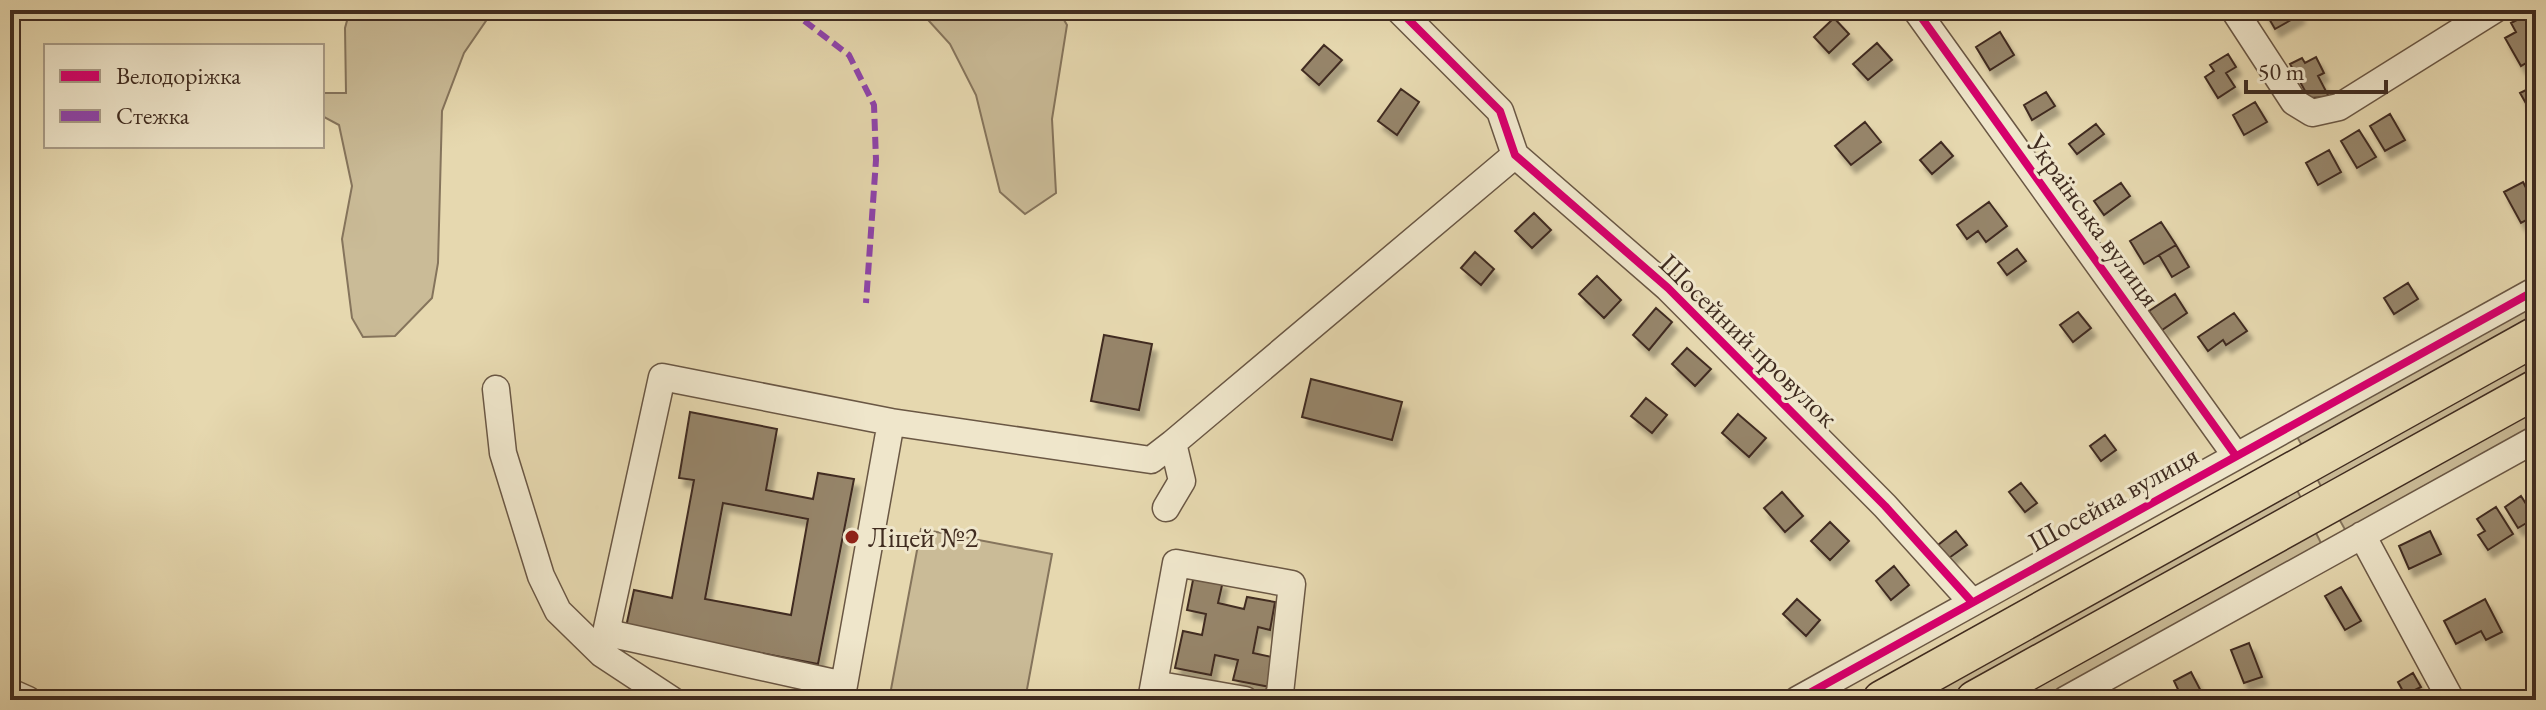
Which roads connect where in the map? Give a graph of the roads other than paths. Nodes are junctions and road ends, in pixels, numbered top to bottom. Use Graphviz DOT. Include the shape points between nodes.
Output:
graph roads {
  1 [pos="1399,10"];
  2 [pos="1916,10"];
  3 [pos="2234,10"];
  4 [pos="2494,10"];
  5 [pos="1515,155"];
  6 [pos="2536,290"];
  7 [pos="2536,336"];
  8 [pos="496,389"];
  9 [pos="2536,389"];
  10 [pos="891,422"];
  11 [pos="2536,439"];
  12 [pos="1173,443"];
  13 [pos="2236,456"];
  14 [pos="1166,508"];
  15 [pos="2362,535"];
  16 [pos="1971,601"];
  17 [pos="10,692"];
  18 [pos="843,692"];
  19 [pos="1152,692"];
  20 [pos="28,700"];
  21 [pos="672,700"];
  22 [pos="1245,700"];
  23 [pos="1275,700"];
  24 [pos="1797,700"];
  25 [pos="1882,700"];
  26 [pos="1975,700"];
  27 [pos="2065,700"];
  28 [pos="2451,700"];
  1 -- 5 [label="street" via="1500,111"];
  2 -- 13 [label="street, Українська вулиця"];
  3 -- 4 [label="street" via="2294,102 2312,113 2339,107"];
  5 -- 12 [label="street"];
  5 -- 16 [label="street, Шосейний провулок" via="1668,288 1885,506"];
  6 -- 13 [label="street, Шосейна вулиця"];
  7 -- 25 [label="highway"];
  8 -- 21 [label="street" via="503,453 541,576 558,611 602,654"];
  9 -- 26 [label="highway"];
  10 -- 12 [label="street" via="1151,460"];
  10 -- 18 [label="street"];
  10 -- 18 [label="street" via="662,377 607,628 617,635"];
  11 -- 15 [label="street"];
  12 -- 14 [label="street" via="1182,481"];
  13 -- 16 [label="street, Шосейна вулиця"];
  15 -- 27 [label="street"];
  15 -- 28 [label="street"];
  16 -- 24 [label="street, Шосейна вулиця"];
  17 -- 20 [label="street"];
  19 -- 22 [label="street"];
  19 -- 23 [label="street" via="1176,563 1292,584"];
}
